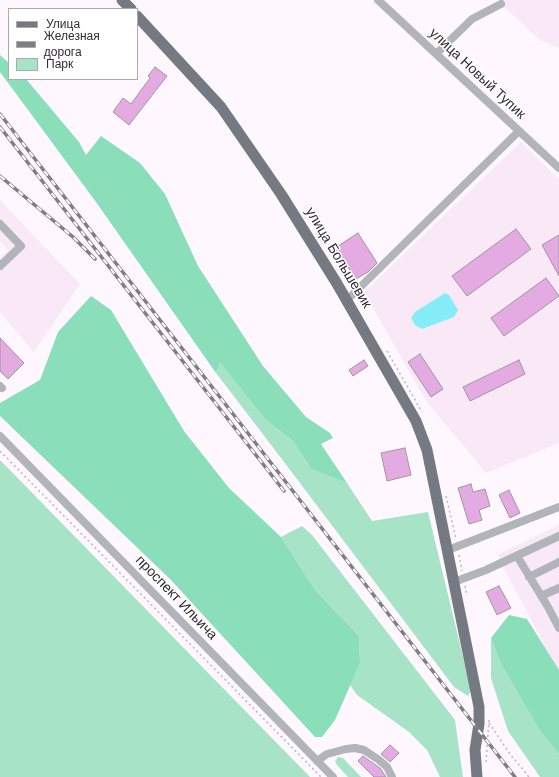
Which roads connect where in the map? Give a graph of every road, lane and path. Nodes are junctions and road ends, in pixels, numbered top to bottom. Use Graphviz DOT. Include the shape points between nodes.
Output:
graph roads {
  1 [pos="122,0"];
  2 [pos="378,0"];
  3 [pos="501,4"];
  4 [pos="130,8"];
  5 [pos="138,17"];
  6 [pos="436,54"];
  7 [pos="519,131"];
  8 [pos="559,168"];
  9 [pos="0,224"];
  10 [pos="0,266"];
  11 [pos="346,301"];
  12 [pos="386,350"];
  13 [pos="423,413"];
  14 [pos="0,436"];
  15 [pos="0,451"];
  16 [pos="446,492"];
  17 [pos="559,507"];
  18 [pos="559,536"];
  19 [pos="453,549"];
  20 [pos="517,556"];
  21 [pos="559,562"];
  22 [pos="529,577"];
  23 [pos="459,581"];
  24 [pos="559,588"];
  25 [pos="541,596"];
  26 [pos="468,602"];
  27 [pos="556,615"];
  28 [pos="559,628"];
  29 [pos="489,717"];
  30 [pos="489,723"];
  31 [pos="317,761"];
  32 [pos="486,762"];
  33 [pos="321,777"];
  34 [pos="333,777"];
  35 [pos="392,777"];
  36 [pos="477,777"];
  37 [pos="529,777"];
  1 -- 4 [label="main road"];
  2 -- 6 [label="street, улица Новый Тупик"];
  3 -- 6 [label="street" via="472,19"];
  5 -- 11 [label="main road, улица Большевик" via="221,107 281,194"];
  6 -- 7 [label="street, улица Новый Тупик"];
  7 -- 8 [label="street, улица Новый Тупик"];
  7 -- 11 [label="street"];
  9 -- 10 [label="street" via="21,246"];
  11 -- 19 [label="main road, улица Большевик" via="412,413 427,450"];
  12 -- 13 [label="path"];
  14 -- 31 [label="street, проспект Ильича"];
  15 -- 33 [label="path"];
  16 -- 19 [label="path"];
  17 -- 19 [label="street"];
  18 -- 20 [label="street"];
  19 -- 23 [label="main road, улица Большевик"];
  19 -- 23 [label="path"];
  20 -- 22 [label="street"];
  20 -- 23 [label="street"];
  21 -- 22 [label="street"];
  22 -- 25 [label="street"];
  23 -- 26 [label="path"];
  23 -- 36 [label="main road, улица Большевик" via="479,707 475,750"];
  24 -- 25 [label="street"];
  25 -- 27 [label="street"];
  27 -- 28 [label="street"];
  29 -- 30 [label="path"];
  30 -- 32 [label="path"];
  30 -- 37 [label="path"];
  31 -- 34 [label="street, проспект Ильича"];
  31 -- 35 [label="street" via="327,754 355,748 364,750 379,760 387,767"];
}
